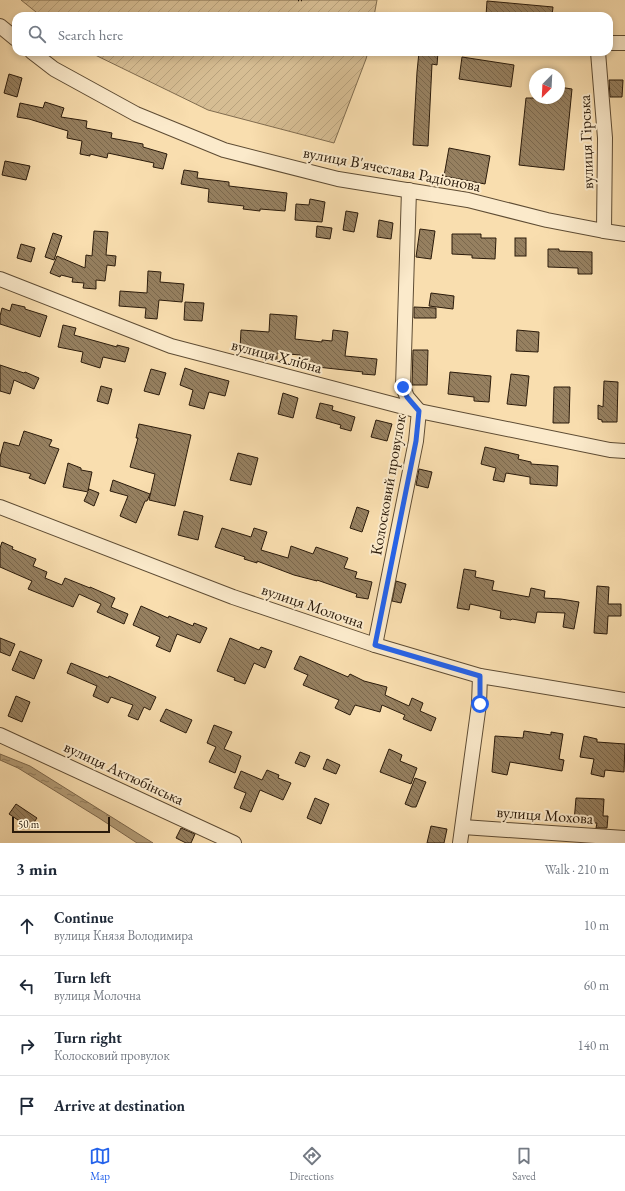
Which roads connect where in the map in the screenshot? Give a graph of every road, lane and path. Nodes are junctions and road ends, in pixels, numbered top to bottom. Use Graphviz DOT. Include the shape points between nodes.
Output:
graph roads {
  1 [pos="298,0"];
  2 [pos="302,0"];
  3 [pos="0,26"];
  4 [pos="12,36"];
  5 [pos="613,43"];
  6 [pos="625,43"];
  7 [pos="37,56"];
  8 [pos="598,56"];
  9 [pos="409,190"];
  10 [pos="604,231"];
  11 [pos="625,234"];
  12 [pos="0,279"];
  13 [pos="419,411"];
  14 [pos="625,451"];
  15 [pos="0,507"];
  16 [pos="375,645"];
  17 [pos="480,676"];
  18 [pos="625,700"];
  19 [pos="0,735"];
  20 [pos="463,827"];
  21 [pos="625,838"];
  22 [pos="234,843"];
  23 [pos="460,843"];
  1 -- 2 [label="path"];
  3 -- 4 [label="street"];
  5 -- 6 [label="street"];
  7 -- 9 [label="street, вулиця В'ячеслава Радіонова" via="54,69 136,114 224,150 338,179"];
  8 -- 10 [label="street, вулиця Гірська" via="605,138"];
  9 -- 10 [label="street, вулиця В'ячеслава Радіонова" via="468,200"];
  9 -- 13 [label="street, Колосковий провулок" via="403,387 407,397"];
  10 -- 11 [label="street, вулиця В'ячеслава Радіонова"];
  12 -- 13 [label="street, вулиця Хлібна" via="171,346"];
  13 -- 14 [label="street, вулиця Хлібна"];
  13 -- 16 [label="street, Колосковий провулок" via="416,441"];
  15 -- 16 [label="street, вулиця Молочна" via="233,597"];
  16 -- 17 [label="street, вулиця Молочна"];
  17 -- 18 [label="street, вулиця Молочна"];
  17 -- 20 [label="street" via="480,704"];
  19 -- 22 [label="street, вулиця Актюбінська"];
  20 -- 21 [label="street, вулиця Мохова"];
  20 -- 23 [label="street"];
}
